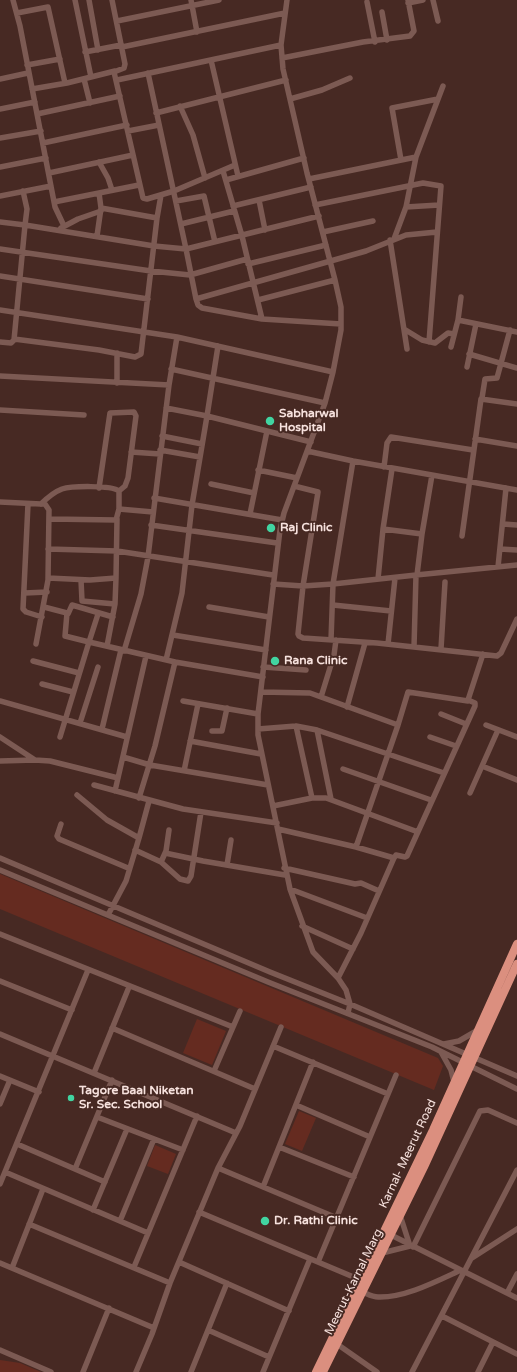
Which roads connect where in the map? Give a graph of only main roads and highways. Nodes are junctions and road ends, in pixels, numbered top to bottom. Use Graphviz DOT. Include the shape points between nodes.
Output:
graph roads {
  1 [pos="517,944"];
  2 [pos="517,964"];
  3 [pos="471,1055"];
  4 [pos="467,1064"];
  5 [pos="364,1282"];
  6 [pos="359,1291"];
  7 [pos="316,1372"];
  8 [pos="323,1372"];
  1 -- 3 [label="highway" via="478,1030"];
  2 -- 3 [label="highway, Meerut-Karnal Marg"];
  3 -- 4 [label="highway, Meerut-Karnal Marg"];
  4 -- 5 [label="highway, Meerut-Karnal Marg" via="400,1215 382,1253"];
  4 -- 5 [label="highway, Karnal- Meerut Road" via="454,1083"];
  5 -- 6 [label="highway, Meerut-Karnal Marg"];
  6 -- 7 [label="highway"];
  6 -- 8 [label="highway, Meerut-Karnal Marg"];
}
